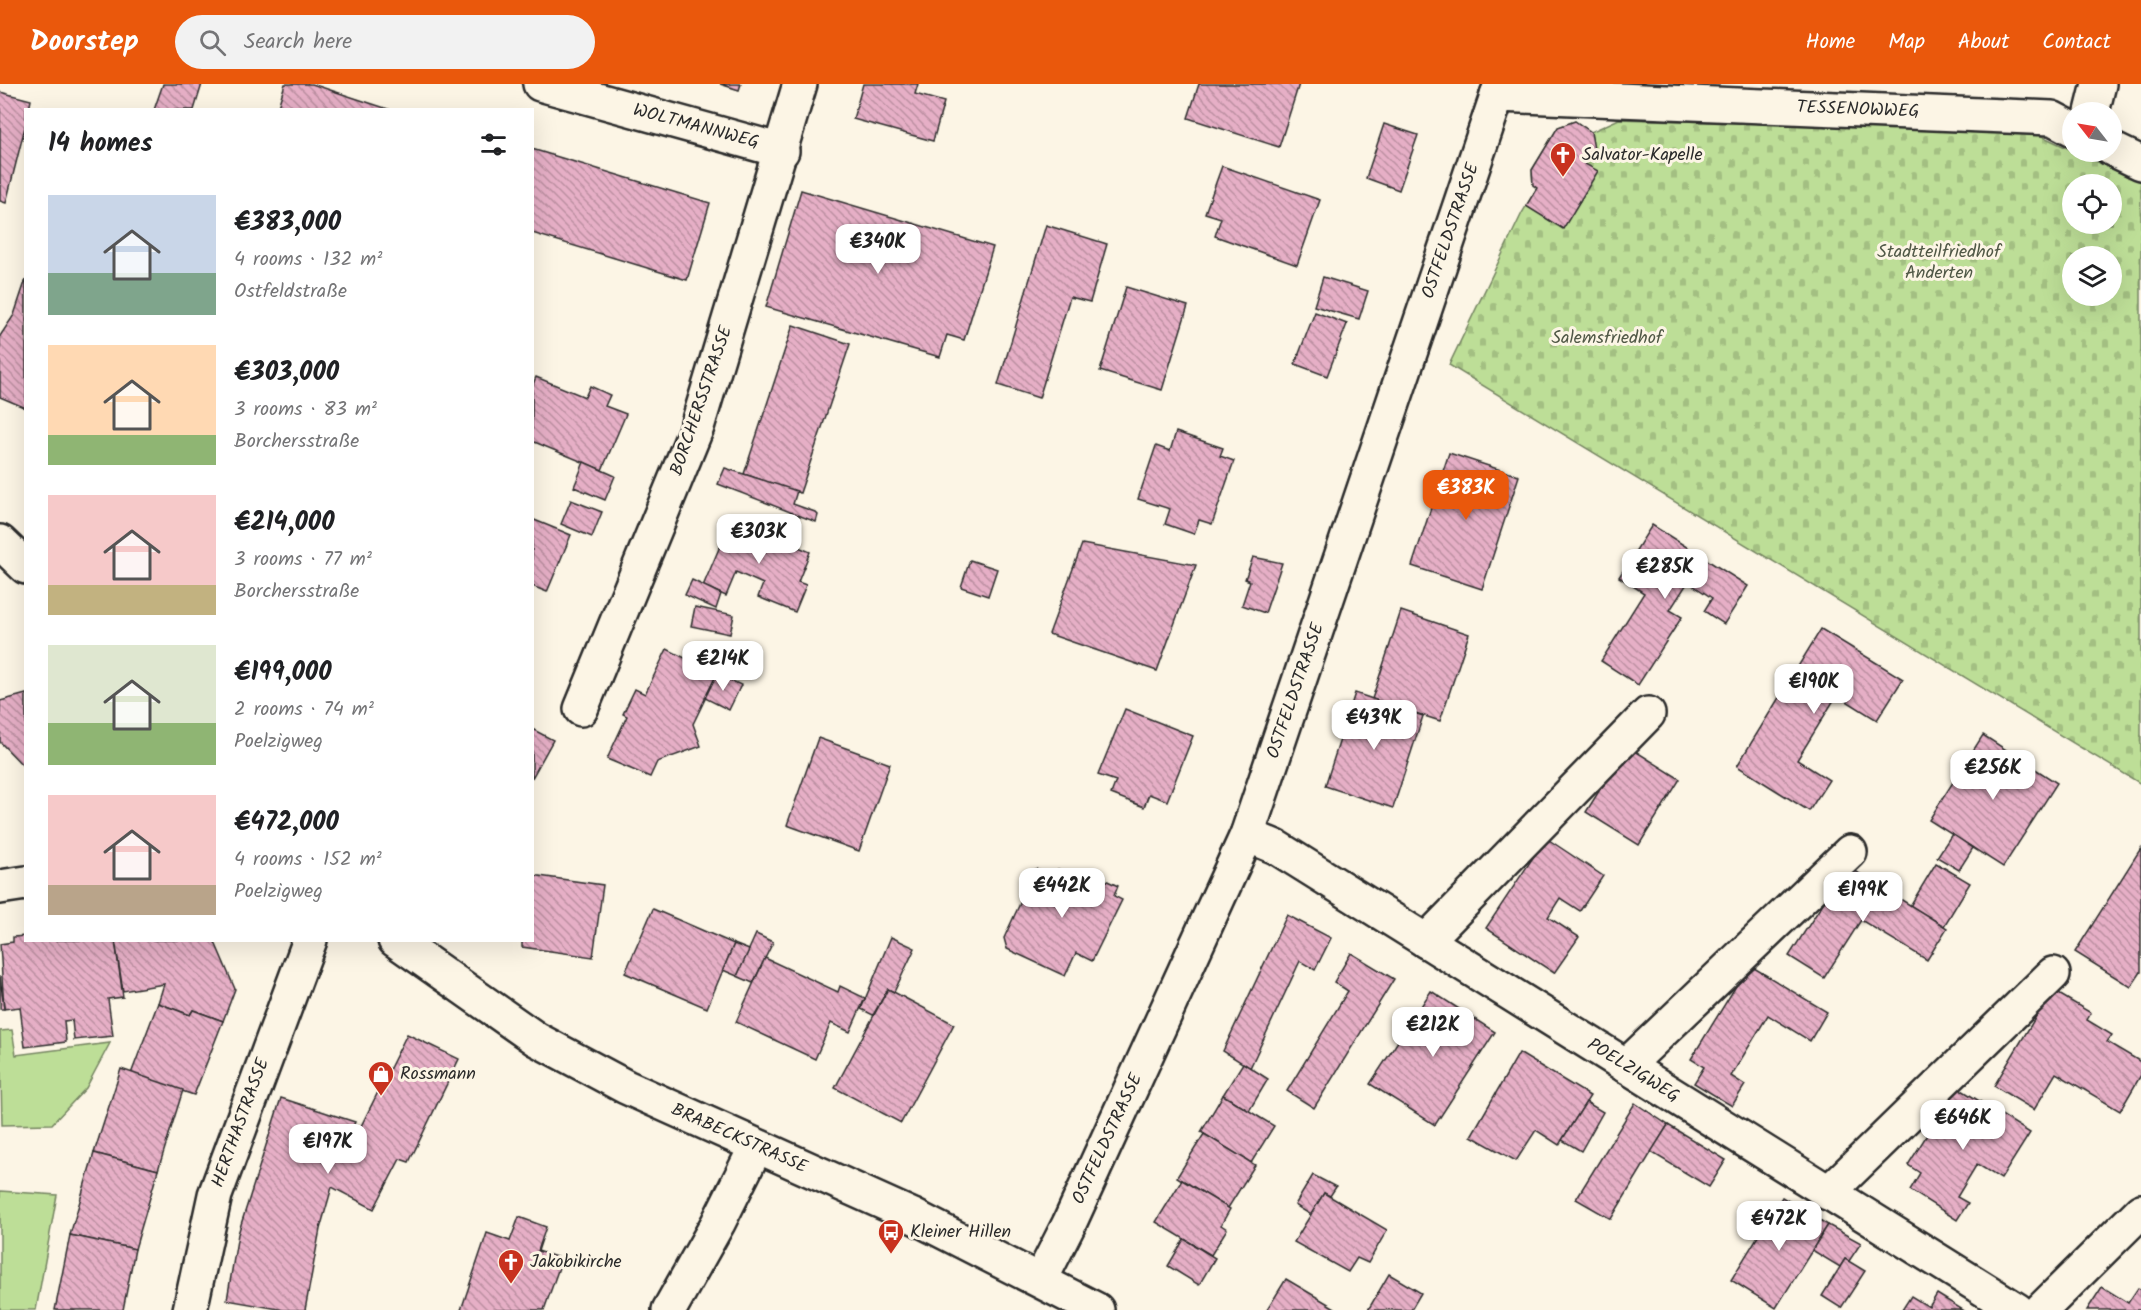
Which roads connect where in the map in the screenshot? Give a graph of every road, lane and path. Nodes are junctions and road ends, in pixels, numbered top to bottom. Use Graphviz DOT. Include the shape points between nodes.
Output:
graph roads {
  1 [pos="540,84"];
  2 [pos="800,84"];
  3 [pos="2100,84"];
  4 [pos="1499,89"];
  5 [pos="2095,102"];
  6 [pos="2062,123"];
  7 [pos="782,151"];
  8 [pos="2122,153"];
  9 [pos="2141,162"];
  10 [pos="0,542"];
  11 [pos="24,565"];
  12 [pos="581,709"];
  13 [pos="1648,714"];
  14 [pos="1247,835"];
  15 [pos="1850,852"];
  16 [pos="24,883"];
  17 [pos="0,886"];
  18 [pos="1426,941"];
  19 [pos="309,942"];
  20 [pos="398,942"];
  21 [pos="2053,974"];
  22 [pos="1626,1066"];
  23 [pos="756,1147"];
  24 [pos="1828,1192"];
  25 [pos="2141,1211"];
  26 [pos="1041,1279"];
  27 [pos="190,1310"];
  28 [pos="669,1310"];
  29 [pos="1097,1310"];
  30 [pos="2017,1310"];
  31 [pos="2041,1310"];
  1 -- 7 [label="street, WOLTMANNWEG"];
  2 -- 7 [label="street, BORCHERSSTRASSE"];
  3 -- 5 [label="street"];
  4 -- 6 [label="street, TESSENOWWEG" via="2052,118"];
  4 -- 14 [label="street, OSTFELDSTRASSE"];
  7 -- 12 [label="street, BORCHERSSTRASSE" via="697,427"];
  8 -- 9 [label="street"];
  10 -- 11 [label="street"];
  13 -- 18 [label="street"];
  14 -- 18 [label="street, POELZIGWEG" via="1276,847"];
  14 -- 26 [label="street, OSTFELDSTRASSE"];
  15 -- 22 [label="street"];
  16 -- 17 [label="street"];
  18 -- 22 [label="street, POELZIGWEG"];
  19 -- 27 [label="street, HERTHASTRASSE" via="215,1195"];
  20 -- 23 [label="street, BRABECKSTRASSE" via="536,1039 626,1087"];
  21 -- 24 [label="street"];
  22 -- 24 [label="street, POELZIGWEG"];
  23 -- 26 [label="street, BRABECKSTRASSE" via="911,1215"];
  23 -- 28 [label="street"];
  24 -- 30 [label="street, POELZIGWEG"];
  25 -- 31 [label="street"];
  26 -- 29 [label="street, BRABECKSTRASSE"];
}
